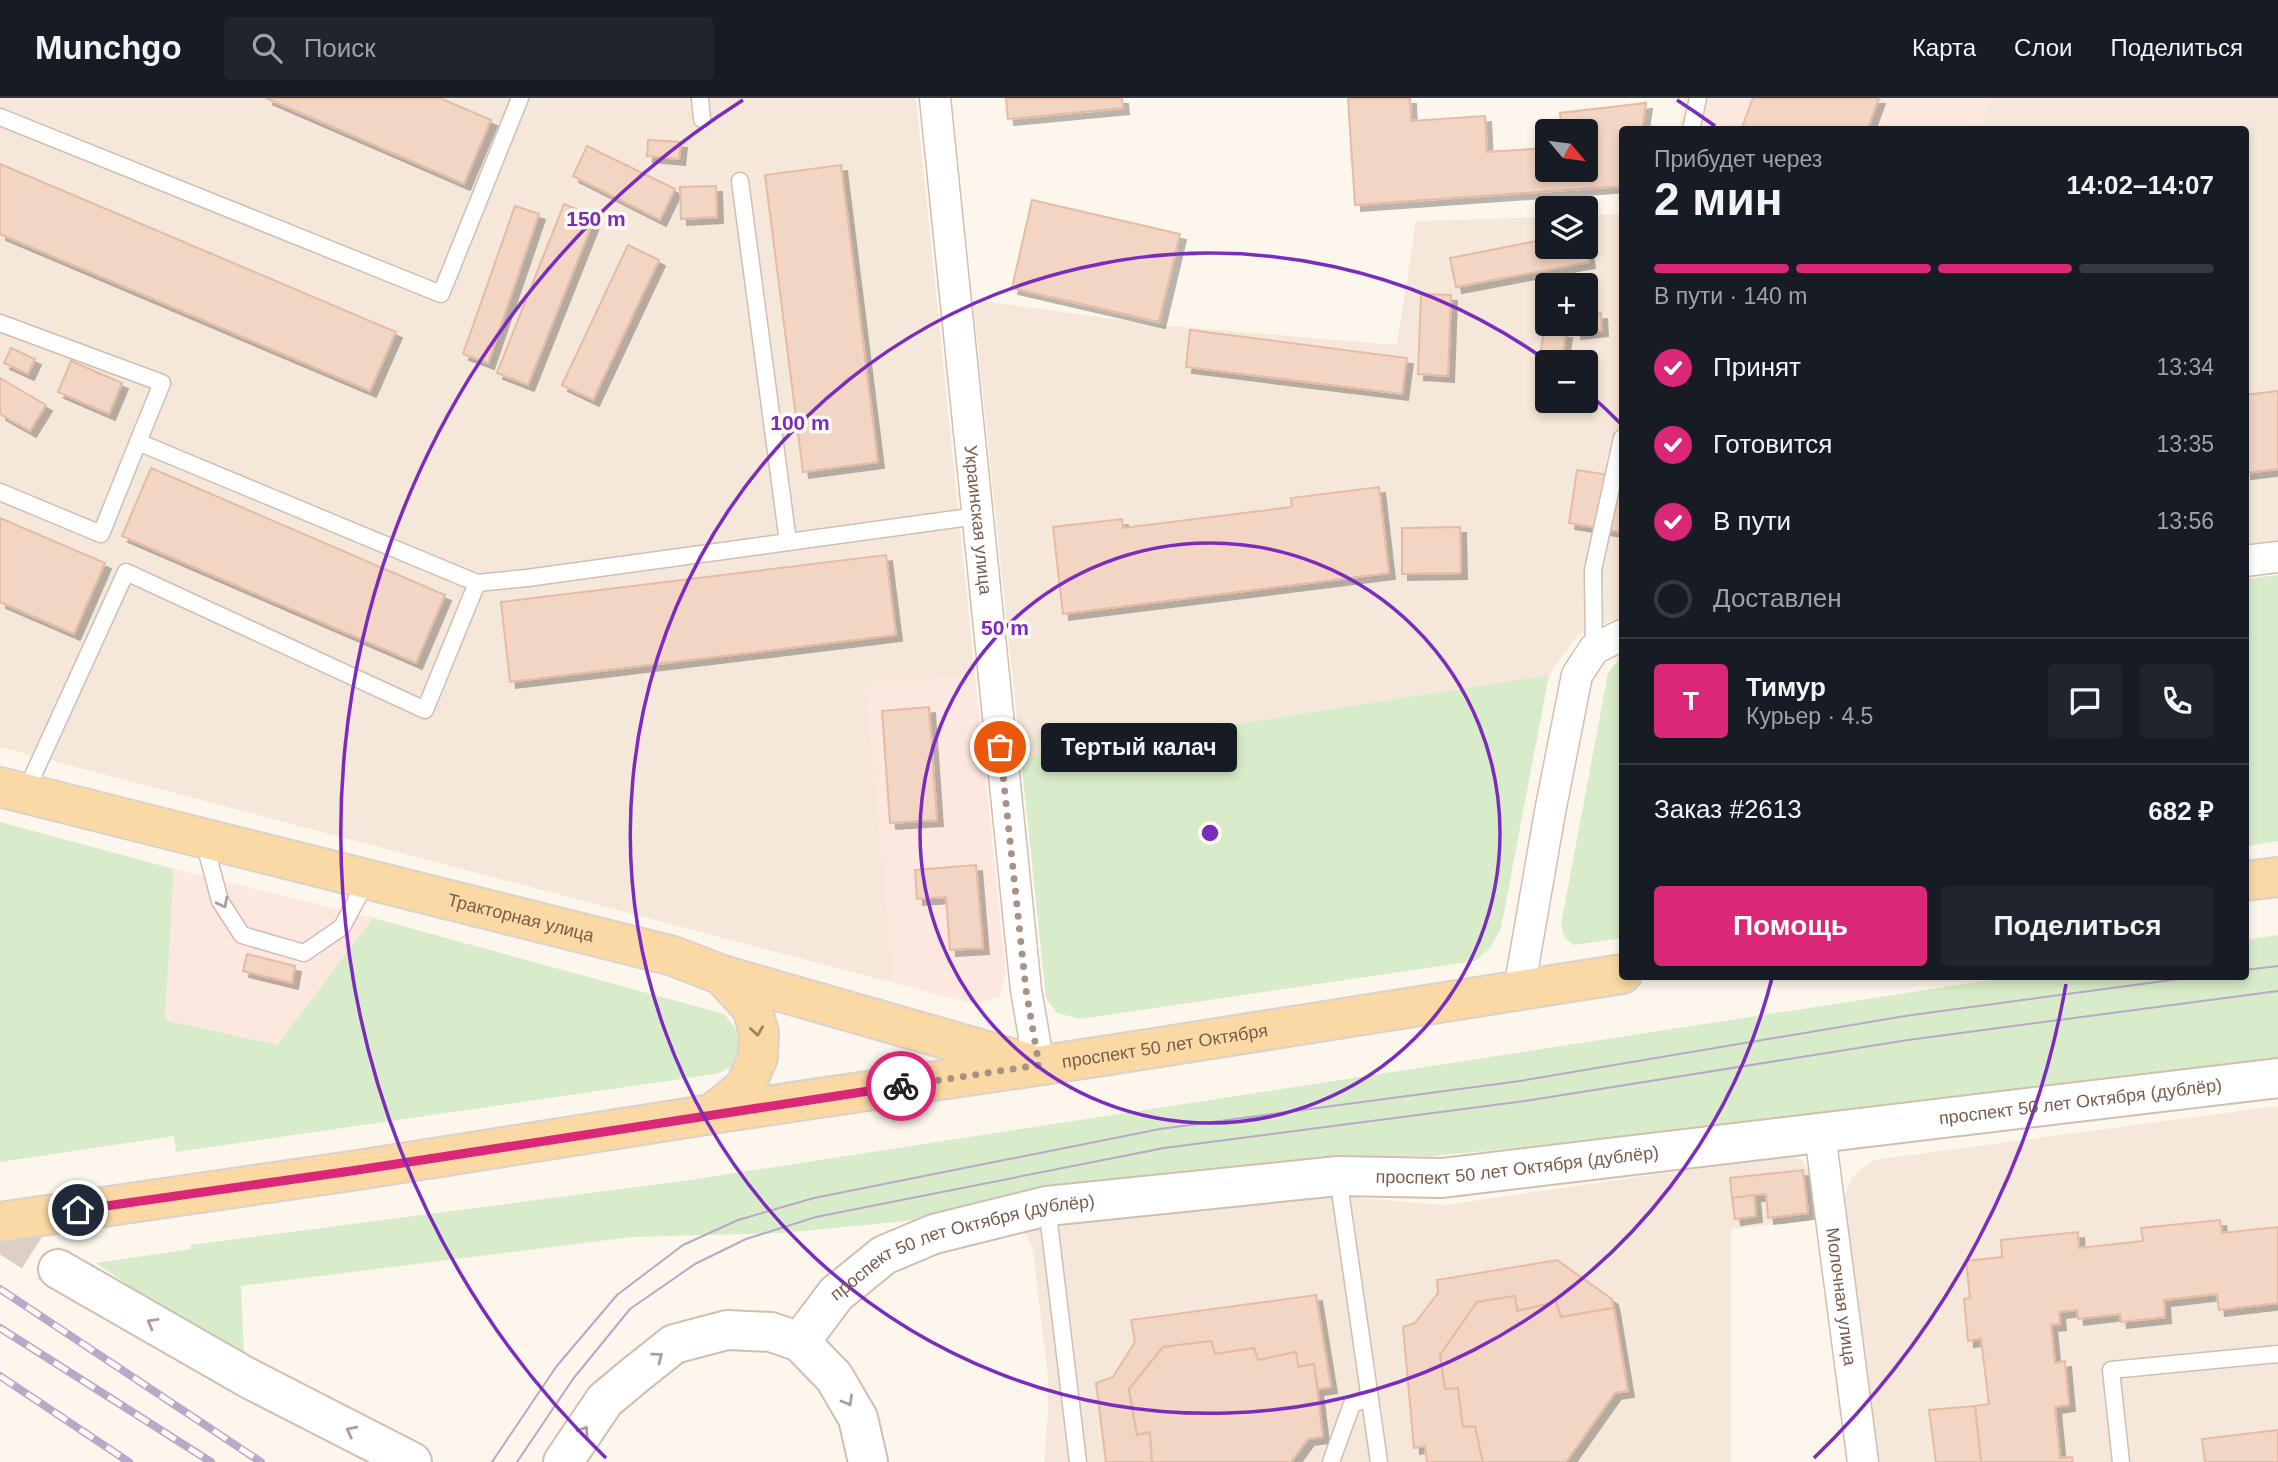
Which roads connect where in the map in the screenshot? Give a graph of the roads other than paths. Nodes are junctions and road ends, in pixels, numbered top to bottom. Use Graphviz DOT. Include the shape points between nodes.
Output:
graph roads {
  1 [pos="520,98"];
  2 [pos="701,98"];
  3 [pos="935,98"];
  4 [pos="1698,98"];
  5 [pos="0,117"];
  6 [pos="702,119"];
  7 [pos="1692,126"];
  8 [pos="740,181"];
  9 [pos="0,323"];
  10 [pos="138,442"];
  11 [pos="1619,452"];
  12 [pos="0,492"];
  13 [pos="977,516"];
  14 [pos="788,542"];
  15 [pos="2278,558"];
  16 [pos="2249,561"];
  17 [pos="477,583"];
  18 [pos="1619,636"];
  19 [pos="1594,649"];
  20 [pos="13,790"];
  21 [pos="204,838"];
  22 [pos="2278,877"];
  23 [pos="367,880"];
  24 [pos="2249,881"];
  25 [pos="1619,974"];
  26 [pos="722,975"];
  27 [pos="1519,990"];
  28 [pos="1039,1065"];
  29 [pos="2278,1078"];
  30 [pos="712,1114"];
  31 [pos="1819,1133"];
  32 [pos="1338,1176"];
  33 [pos="1047,1206"];
  34 [pos="0,1222"];
  35 [pos="58,1269"];
  36 [pos="800,1342"];
  37 [pos="2278,1354"];
  38 [pos="1369,1398"];
  39 [pos="412,1462"];
  40 [pos="563,1462"];
  41 [pos="868,1462"];
  42 [pos="1078,1462"];
  43 [pos="1331,1462"];
  44 [pos="1379,1462"];
  45 [pos="1863,1462"];
  46 [pos="2121,1462"];
  1 -- 5 [label="lane" via="441,294"];
  2 -- 6 [label="lane"];
  3 -- 13 [label="street, Украинская улица"];
  4 -- 7 [label="lane"];
  8 -- 14 [label="lane"];
  9 -- 10 [label="lane" via="162,383"];
  10 -- 12 [label="lane" via="101,534"];
  10 -- 17 [label="lane"];
  11 -- 19 [label="lane" via="1593,570"];
  13 -- 14 [label="lane"];
  13 -- 28 [label="street, Украинская улица" via="1024,976"];
  14 -- 17 [label="lane"];
  15 -- 16 [label="street"];
  17 -- 20 [label="lane" via="425,709 126,572"];
  18 -- 19 [label="street"];
  19 -- 27 [label="street" via="1577,675"];
  20 -- 21 [label="main road, Тракторная улица"];
  21 -- 23 [label="main road, Тракторная улица"];
  21 -- 23 [label="lane, one-way" via="220,901 242,935 304,953 341,927"];
  22 -- 24 [label="main road"];
  23 -- 26 [label="main road, Тракторная улица" via="673,956"];
  25 -- 27 [label="main road, проспект 50 лет Октября"];
  26 -- 28 [label="main road, Тракторная улица"];
  26 -- 30 [label="main road, one-way" via="752,1008 759,1033 758,1057 746,1087"];
  27 -- 28 [label="main road, проспект 50 лет Октября"];
  28 -- 30 [label="main road, проспект 50 лет Октября"];
  29 -- 31 [label="street, проспект 50 лет Октября (дублёр)"];
  30 -- 34 [label="main road, проспект 50 лет Октября"];
  31 -- 32 [label="street, проспект 50 лет Октября (дублёр)" via="1442,1178"];
  31 -- 45 [label="street, Молочная улица"];
  32 -- 33 [label="street, проспект 50 лет Октября (дублёр)"];
  32 -- 38 [label="lane"];
  33 -- 36 [label="street, проспект 50 лет Октября (дублёр)" via="934,1234 884,1255 836,1294"];
  33 -- 42 [label="lane"];
  39 -- 35 [label="street, one-way" via="248,1378"];
  40 -- 36 [label="street, one-way" via="605,1401 674,1344 727,1330 771,1332"];
  36 -- 41 [label="street, one-way" via="834,1377 858,1418"];
  37 -- 46 [label="lane" via="2111,1370"];
  38 -- 43 [label="lane" via="1352,1404"];
  38 -- 44 [label="lane"];
}
